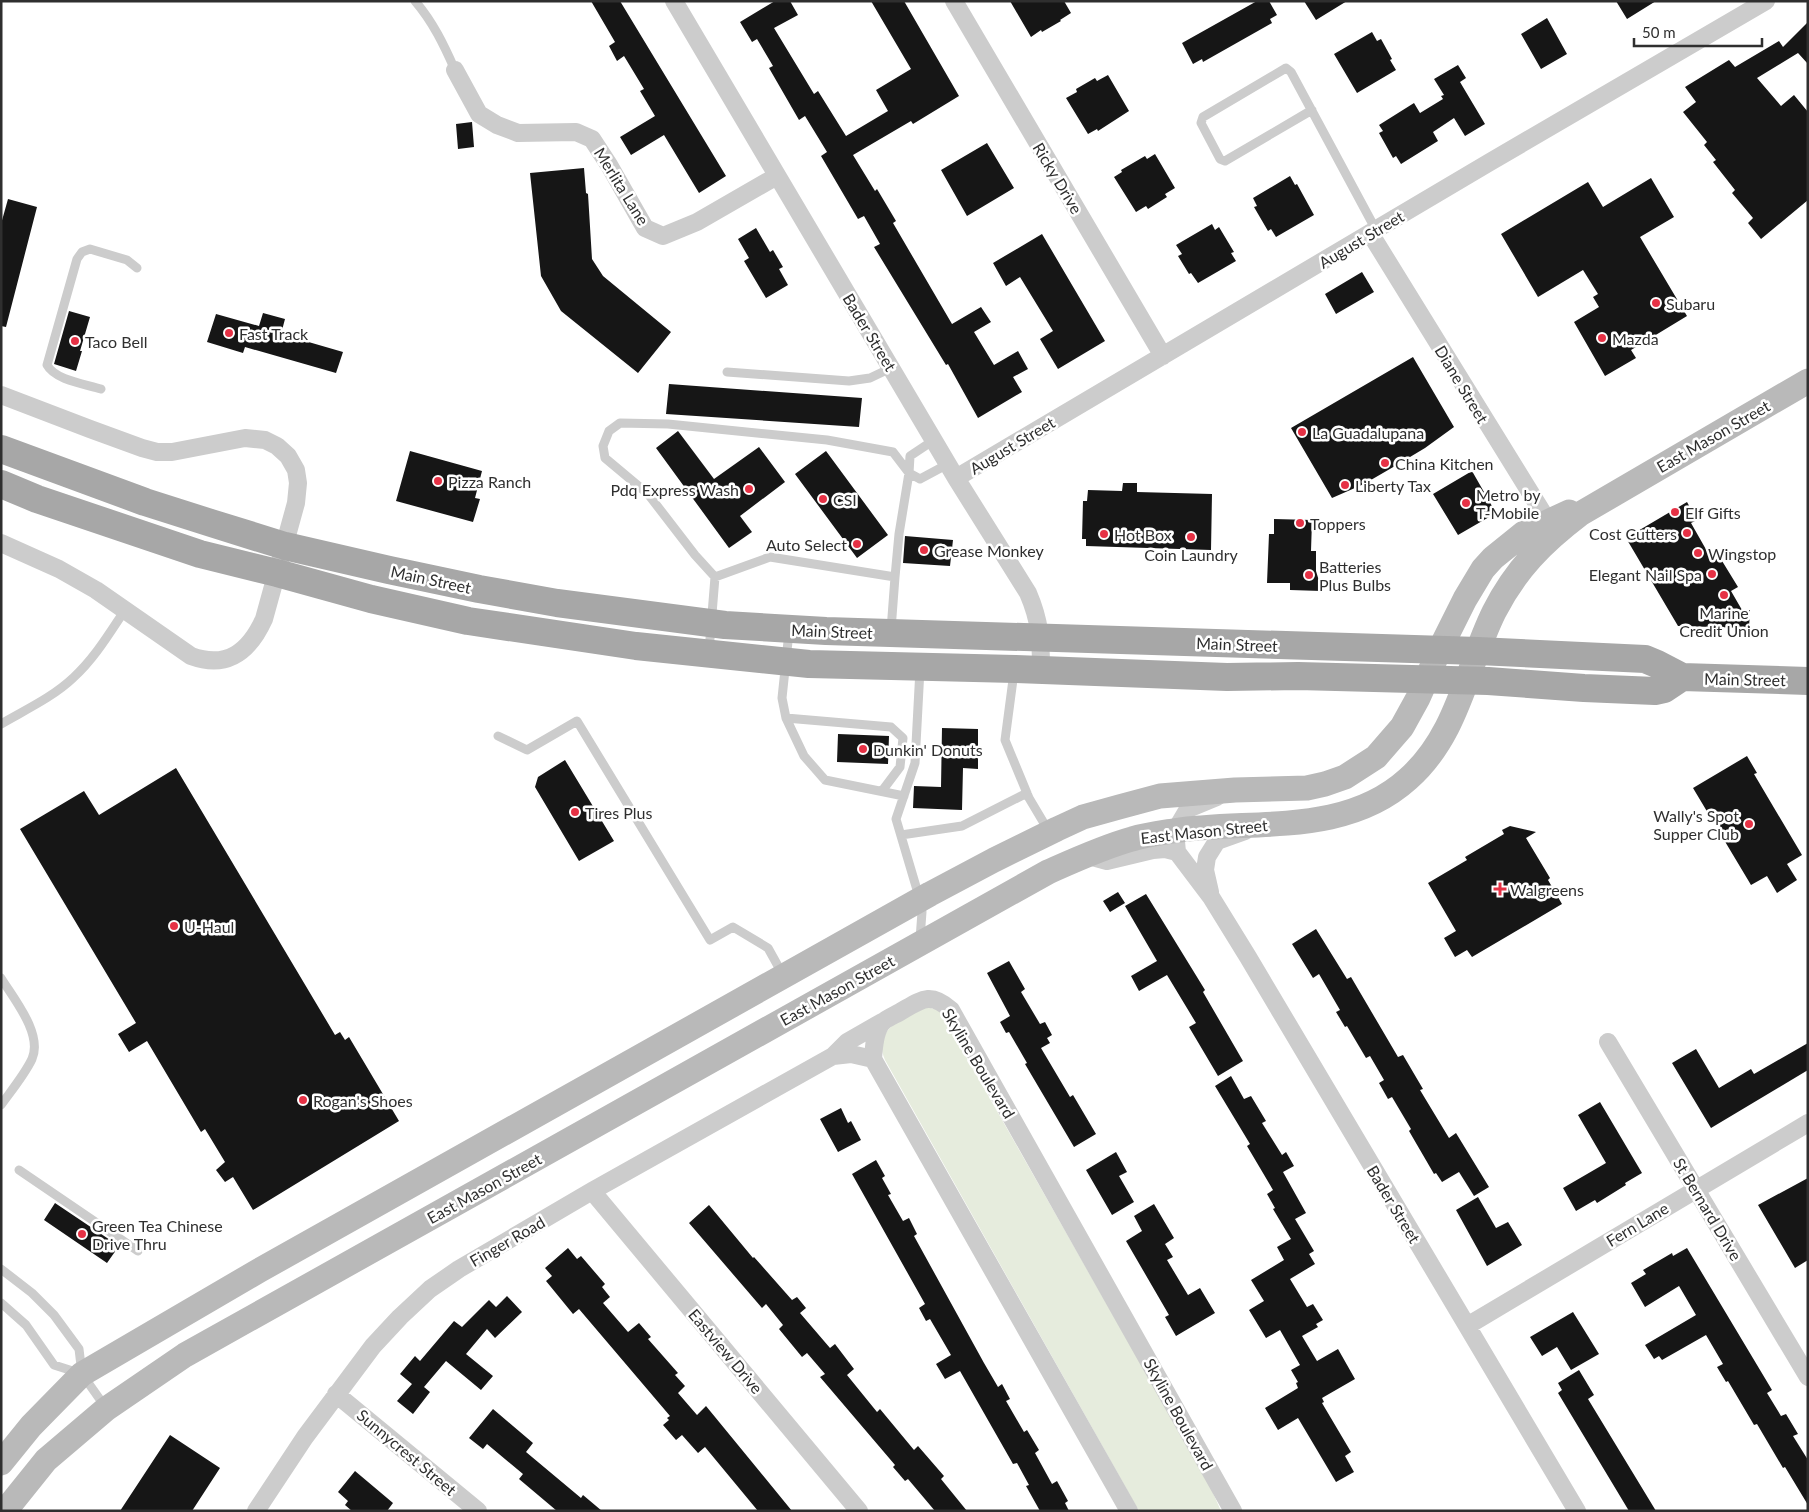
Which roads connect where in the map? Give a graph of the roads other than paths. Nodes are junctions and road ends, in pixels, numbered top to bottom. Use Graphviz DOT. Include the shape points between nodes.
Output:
graph roads {
  1 [pos="415,1"];
  2 [pos="954,1"];
  3 [pos="1766,1"];
  4 [pos="679,3"];
  5 [pos="455,70"];
  6 [pos="1312,110"];
  7 [pos="778,176"];
  8 [pos="1373,231"];
  9 [pos="137,268"];
  10 [pos="1163,356"];
  11 [pos="891,368"];
  12 [pos="726,372"];
  13 [pos="1808,382"];
  14 [pos="102,389"];
  15 [pos="1,394"];
  16 [pos="934,440"];
  17 [pos="1,449"];
  18 [pos="952,471"];
  19 [pos="909,472"];
  20 [pos="1,484"];
  21 [pos="1551,527"];
  22 [pos="1,543"];
  23 [pos="285,546"];
  24 [pos="277,573"];
  25 [pos="715,577"];
  26 [pos="895,578"];
  27 [pos="125,610"];
  28 [pos="711,623"];
  29 [pos="789,629"];
  30 [pos="890,633"];
  31 [pos="1041,637"];
  32 [pos="1439,650"];
  33 [pos="1478,651"];
  34 [pos="709,654"];
  35 [pos="786,662"];
  36 [pos="920,666"];
  37 [pos="1028,669"];
  38 [pos="1682,678"];
  39 [pos="1425,680"];
  40 [pos="1468,681"];
  41 [pos="1808,681"];
  42 [pos="786,718"];
  43 [pos="1,724"];
  44 [pos="498,736"];
  45 [pos="1234,790"];
  46 [pos="882,791"];
  47 [pos="1027,793"];
  48 [pos="904,796"];
  49 [pos="1259,824"];
  50 [pos="1050,833"];
  51 [pos="901,835"];
  52 [pos="1176,842"];
  53 [pos="1211,897"];
  54 [pos="920,900"];
  55 [pos="919,944"];
  56 [pos="784,977"];
  57 [pos="1,978"];
  58 [pos="882,1022"];
  59 [pos="1608,1042"];
  60 [pos="833,1056"];
  61 [pos="873,1059"];
  62 [pos="1,1105"];
  63 [pos="1808,1123"];
  64 [pos="18,1170"];
  65 [pos="1695,1189"];
  66 [pos="592,1191"];
  67 [pos="138,1251"];
  68 [pos="1,1269"];
  69 [pos="1,1303"];
  70 [pos="1467,1326"];
  71 [pos="82,1374"];
  72 [pos="1808,1377"];
  73 [pos="336,1394"];
  74 [pos="106,1408"];
  75 [pos="1,1463"];
  76 [pos="5,1511"];
  77 [pos="256,1511"];
  78 [pos="478,1511"];
  79 [pos="860,1511"];
  80 [pos="1129,1511"];
  81 [pos="1233,1511"];
  82 [pos="1577,1511"];
  1 -- 5 [label="lane" via="439,36"];
  2 -- 10 [label="street, Ricky Drive"];
  3 -- 8 [label="street, August Street"];
  4 -- 7 [label="street, Bader Street"];
  5 -- 7 [label="street, Merlita Lane" via="479,114 497,125 518,133 576,132 592,139 645,228 663,236 704,218"];
  6 -- 6 [label="lane" via="1286,68 1203,117 1201,123 1220,159 1225,161"];
  6 -- 8 [label="lane"];
  7 -- 11 [label="street, Bader Street"];
  8 -- 10 [label="street, August Street"];
  8 -- 21 [label="street, Diane Street"];
  9 -- 14 [label="lane" via="128,260 90,249 82,252 74,269 47,365 57,376"];
  10 -- 18 [label="street, August Street"];
  11 -- 12 [label="lane" via="870,378 849,381"];
  11 -- 16 [label="street, Bader Street"];
  13 -- 21 [label="main road, East Mason Street"];
  15 -- 23 [label="street" via="157,452 251,438 277,446 292,462 298,483"];
  16 -- 18 [label="street, Bader Street"];
  16 -- 19 [label="lane" via="910,456"];
  17 -- 23 [label="main road, Main Street" via="145,502"];
  18 -- 19 [label="lane" via="920,479"];
  18 -- 31 [label="street, Bader Street" via="1028,593"];
  19 -- 25 [label="lane" via="893,452 827,440 668,424 620,423 609,431 603,446 606,458 648,494"];
  19 -- 26 [label="lane"];
  20 -- 24 [label="main road, Main Street" via="191,552"];
  21 -- 32 [label="main road, East Mason Street" via="1524,533 1493,558 1465,599"];
  21 -- 33 [label="main road, East Mason Street" via="1508,586"];
  22 -- 27 [label="street" via="60,569"];
  23 -- 24 [label="street"];
  23 -- 28 [label="main road, Main Street" via="479,589"];
  24 -- 27 [label="street" via="256,636 238,654 226,659 215,661 190,656"];
  24 -- 34 [label="main road, Main Street" via="468,621"];
  25 -- 26 [label="lane" via="770,557"];
  25 -- 28 [label="lane"];
  26 -- 30 [label="lane"];
  27 -- 43 [label="lane" via="92,658 73,679"];
  28 -- 29 [label="main road, Main Street"];
  28 -- 34 [label="lane"];
  29 -- 30 [label="main road, Main Street"];
  29 -- 35 [label="lane"];
  30 -- 31 [label="main road, Main Street"];
  31 -- 32 [label="main road, Main Street"];
  31 -- 37 [label="street, Bader Street"];
  32 -- 33 [label="main road, Main Street"];
  32 -- 39 [label="main road, East Mason Street"];
  33 -- 38 [label="main road, Main Street" via="1644,659"];
  33 -- 40 [label="main road, East Mason Street"];
  34 -- 35 [label="main road, Main Street"];
  35 -- 36 [label="main road, Main Street"];
  35 -- 42 [label="lane" via="782,698"];
  36 -- 37 [label="main road, Main Street"];
  36 -- 48 [label="lane" via="915,762"];
  37 -- 39 [label="main road, Main Street"];
  37 -- 47 [label="lane" via="1005,740"];
  38 -- 40 [label="main road, Main Street" via="1655,691"];
  38 -- 41 [label="main road, Main Street"];
  39 -- 40 [label="main road, Main Street"];
  39 -- 45 [label="main road, East Mason Street" via="1402,727 1390,743 1376,757 1345,777 1307,788"];
  40 -- 49 [label="main road, East Mason Street" via="1434,749 1409,779 1384,797 1353,812 1328,818"];
  42 -- 46 [label="lane" via="804,756 825,780"];
  42 -- 46 [label="lane" via="891,727 903,738 900,767"];
  44 -- 56 [label="lane" via="527,750 577,721 710,940 733,927 768,948"];
  45 -- 50 [label="main road, East Mason Street" via="1160,796 1084,818"];
  45 -- 52 [label="street" via="1188,809"];
  46 -- 48 [label="lane"];
  47 -- 50 [label="lane"];
  47 -- 51 [label="lane" via="962,826"];
  48 -- 51 [label="lane" via="896,819"];
  49 -- 52 [label="main road, East Mason Street"];
  49 -- 53 [label="street, Bader Street" via="1217,842 1207,857 1205,870"];
  50 -- 54 [label="main road, East Mason Street"];
  51 -- 54 [label="lane"];
  52 -- 53 [label="street, Bader Street"];
  52 -- 55 [label="main road, East Mason Street" via="1133,838 1085,856 1048,872"];
  53 -- 70 [label="street, Bader Street"];
  54 -- 55 [label="lane"];
  54 -- 56 [label="main road, East Mason Street"];
  55 -- 74 [label="main road, East Mason Street" via="186,1355"];
  56 -- 71 [label="main road, East Mason Street" via="260,1270"];
  57 -- 62 [label="lane" via="28,1020 34,1046 32,1059"];
  58 -- 60 [label="street, Skyline Boulevard" via="847,1042"];
  58 -- 61 [label="street" via="875,1040"];
  58 -- 81 [label="street, Skyline Boulevard" via="923,999 942,1002 951,1010"];
  59 -- 65 [label="street, St Bernard Drive"];
  60 -- 61 [label="street" via="851,1054"];
  60 -- 66 [label="street, Finger Road"];
  61 -- 80 [label="street"];
  63 -- 65 [label="street, Fern Lane"];
  64 -- 67 [label="lane"];
  65 -- 70 [label="street, Fern Lane"];
  65 -- 72 [label="street, St Bernard Drive"];
  66 -- 73 [label="street, Finger Road" via="430,1289 373,1346"];
  66 -- 79 [label="street, Eastview Drive"];
  68 -- 71 [label="lane" via="54,1315 79,1349"];
  69 -- 71 [label="lane" via="26,1325 54,1365"];
  70 -- 82 [label="street, Bader Street"];
  71 -- 74 [label="lane"];
  71 -- 75 [label="main road, East Mason Street" via="31,1426"];
  73 -- 77 [label="street, Finger Road"];
  73 -- 78 [label="street, Sunnycrest Street"];
  74 -- 76 [label="main road, East Mason Street" via="46,1460"];
}
